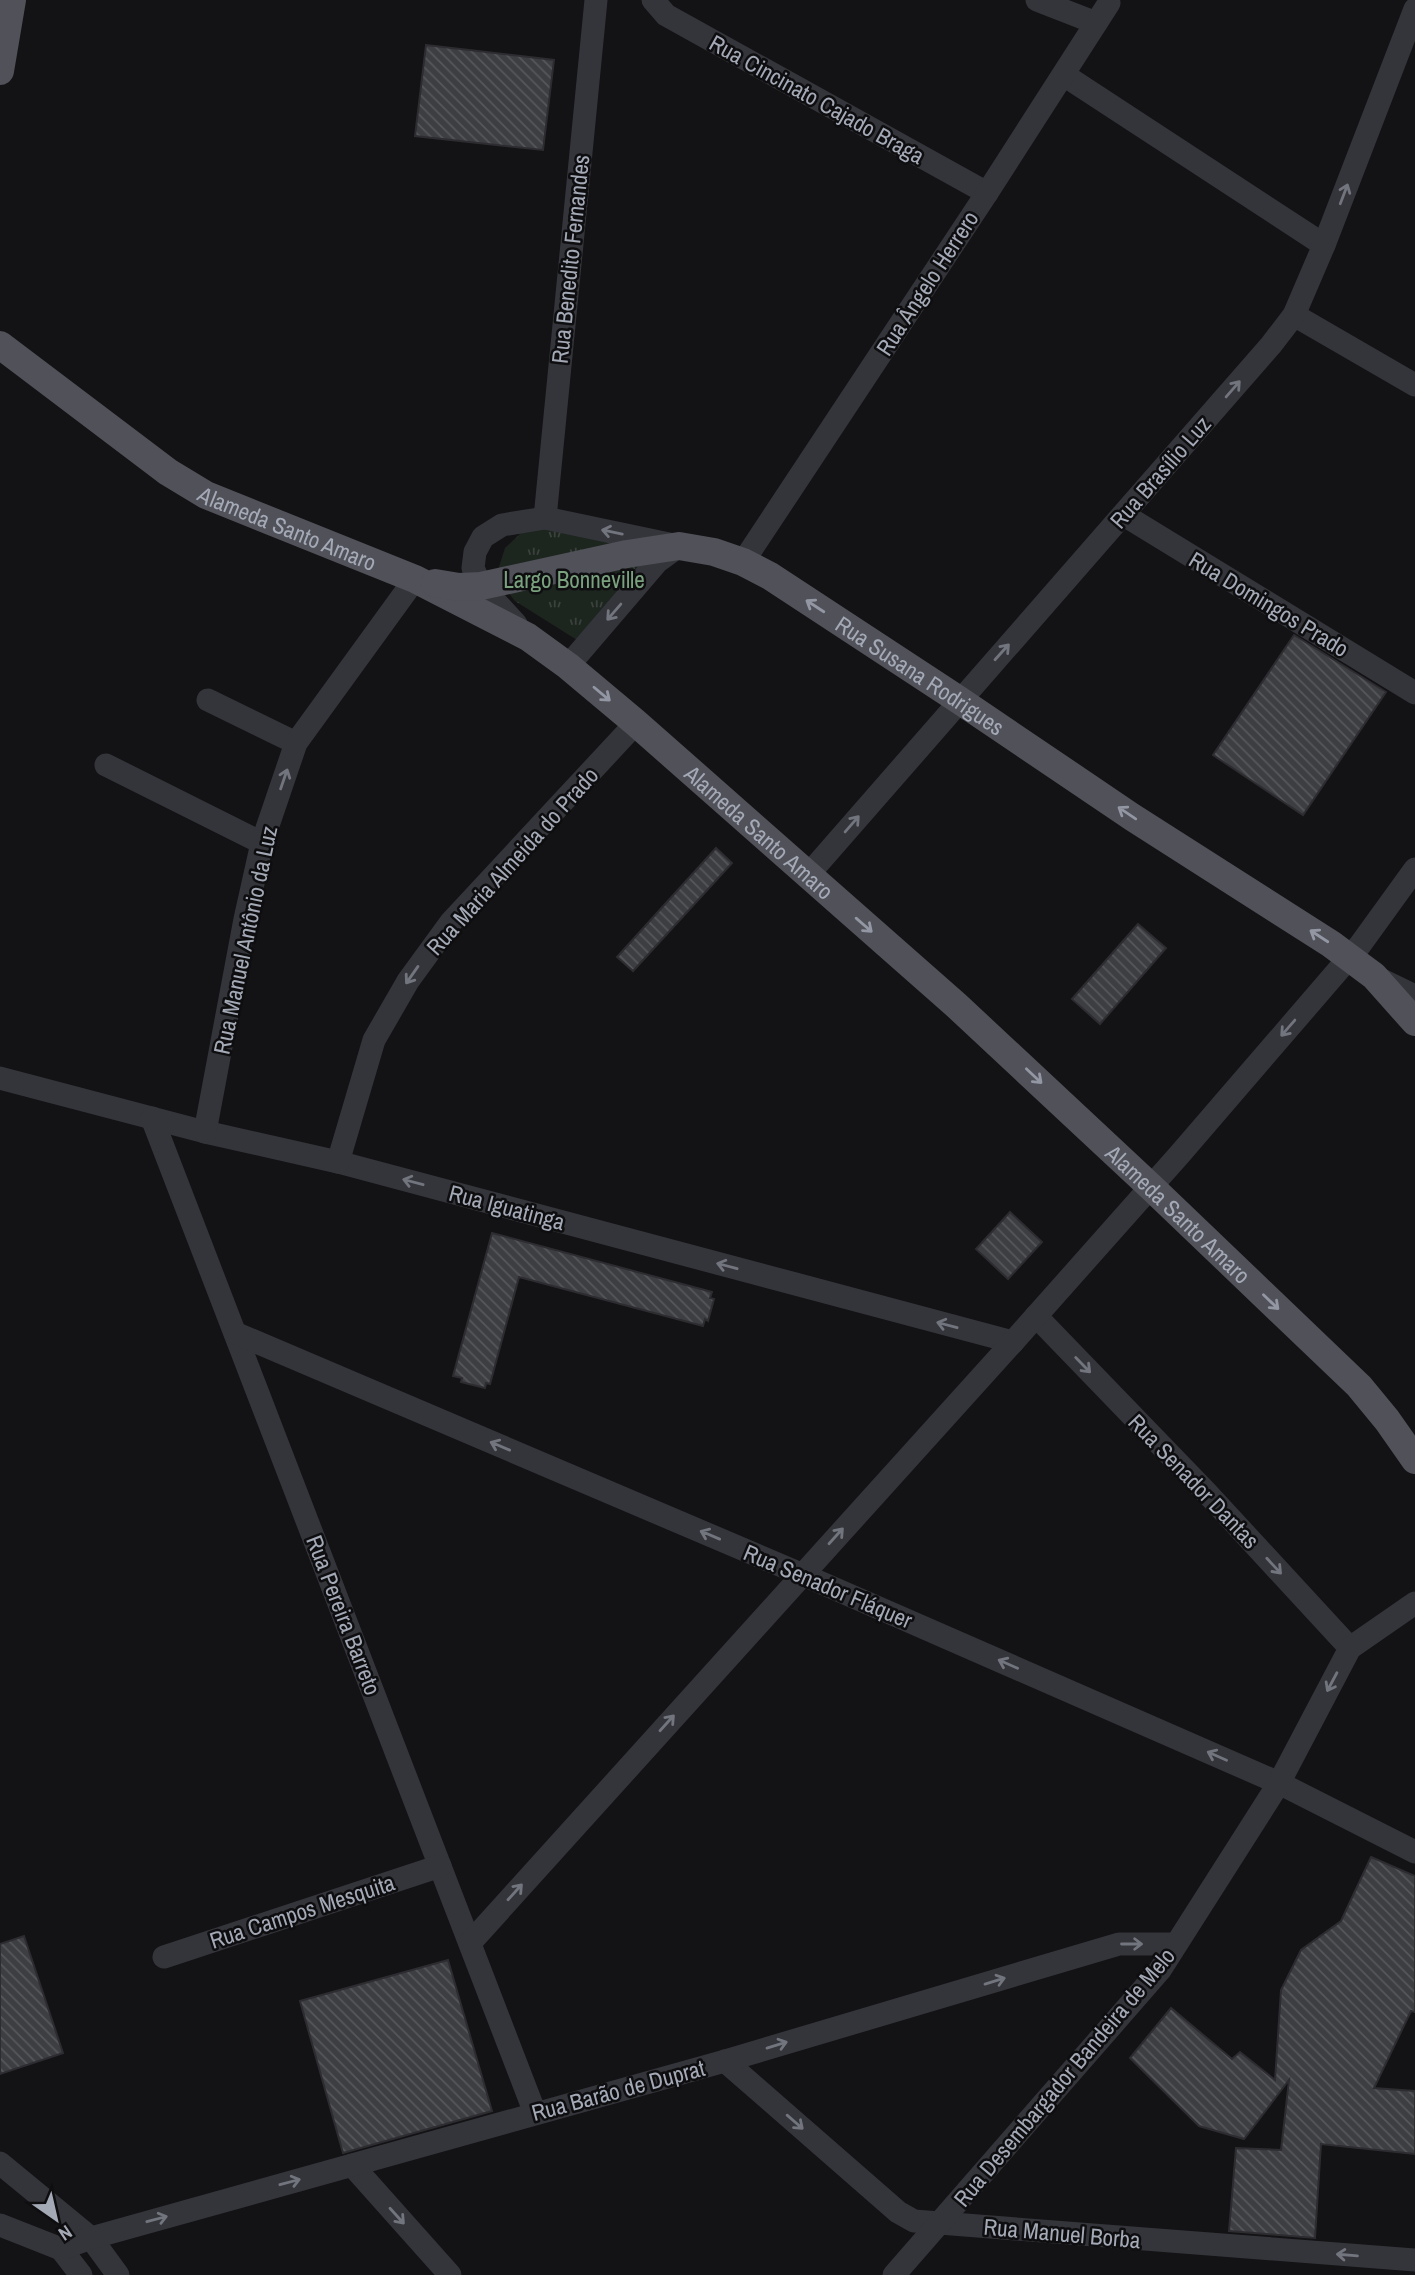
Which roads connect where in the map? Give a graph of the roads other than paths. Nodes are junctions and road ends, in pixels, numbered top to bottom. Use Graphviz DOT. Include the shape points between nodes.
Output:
graph roads {
  1 [pos="4,0"];
  2 [pos="12,0"];
  3 [pos="596,0"];
  4 [pos="653,0"];
  5 [pos="1037,0"];
  6 [pos="1109,3"];
  7 [pos="1415,9"];
  8 [pos="0,12"];
  9 [pos="1096,23"];
  10 [pos="0,71"];
  11 [pos="1064,75"];
  12 [pos="987,193"];
  13 [pos="1324,245"];
  14 [pos="1294,315"];
  15 [pos="0,345"];
  16 [pos="1415,385"];
  17 [pos="1124,515"];
  18 [pos="545,518"];
  19 [pos="679,546"];
  20 [pos="743,562"];
  21 [pos="415,579"];
  22 [pos="481,586"];
  23 [pos="528,637"];
  24 [pos="568,666"];
  25 [pos="1415,693"];
  26 [pos="959,699"];
  27 [pos="208,700"];
  28 [pos="636,723"];
  29 [pos="296,743"];
  30 [pos="106,765"];
  31 [pos="262,843"];
  32 [pos="1415,869"];
  33 [pos="808,875"];
  34 [pos="1349,957"];
  35 [pos="1374,976"];
  36 [pos="1415,996"];
  37 [pos="1415,1022"];
  38 [pos="0,1078"];
  39 [pos="152,1118"];
  40 [pos="205,1132"];
  41 [pos="338,1162"];
  42 [pos="1151,1187"];
  43 [pos="1036,1316"];
  44 [pos="235,1333"];
  45 [pos="1013,1342"];
  46 [pos="1415,1458"];
  47 [pos="802,1574"];
  48 [pos="1415,1603"];
  49 [pos="1350,1648"];
  50 [pos="1279,1783"];
  51 [pos="1415,1852"];
  52 [pos="440,1866"];
  53 [pos="470,1943"];
  54 [pos="1176,1944"];
  55 [pos="164,1957"];
  56 [pos="725,2061"];
  57 [pos="535,2113"];
  58 [pos="0,2163"];
  59 [pos="352,2165"];
  60 [pos="940,2223"];
  61 [pos="0,2225"];
  62 [pos="91,2238"];
  63 [pos="61,2249"];
  64 [pos="1415,2260"];
  65 [pos="81,2275"];
  66 [pos="118,2275"];
  67 [pos="450,2275"];
  68 [pos="894,2275"];
  1 -- 8 [label="main road"];
  2 -- 10 [label="main road"];
  3 -- 18 [label="street, Rua Benedito Fernandes"];
  4 -- 12 [label="street, Rua Cincinato Cajado Braga" via="666,15"];
  5 -- 9 [label="street"];
  6 -- 9 [label="street, Rua Ângelo Herrero"];
  13 -- 7 [label="street, Rua Brasílio Luz, one-way"];
  9 -- 11 [label="street, Rua Ângelo Herrero"];
  11 -- 12 [label="street, Rua Ângelo Herrero"];
  11 -- 13 [label="street"];
  12 -- 20 [label="street, Rua Ângelo Herrero"];
  13 -- 14 [label="street, Rua Brasílio Luz"];
  14 -- 16 [label="street"];
  17 -- 14 [label="street, Rua Brasílio Luz, one-way"];
  15 -- 21 [label="main road, Alameda Santo Amaro" via="168,472 206,495"];
  17 -- 25 [label="street, Rua Domingos Prado"];
  26 -- 17 [label="street, Rua Brasílio Luz, one-way"];
  19 -- 18 [label="street, one-way"];
  18 -- 22 [label="street" via="502,525 483,537 473,568"];
  19 -- 20 [label="main road, Rua Susana Rodrigues"];
  19 -- 22 [label="main road, Rua Susana Rodrigues"];
  19 -- 24 [label="street, one-way" via="657,562"];
  26 -- 20 [label="main road, Rua Susana Rodrigues, one-way"];
  21 -- 22 [label="main road, Rua Susana Rodrigues"];
  21 -- 23 [label="main road, Alameda Santo Amaro"];
  21 -- 29 [label="street, Rua Manuel Antônio da Luz"];
  22 -- 23 [label="street"];
  23 -- 24 [label="main road, Alameda Santo Amaro"];
  24 -- 28 [label="main road, Alameda Santo Amaro, one-way"];
  33 -- 26 [label="street, Rua Brasílio Luz, one-way"];
  34 -- 26 [label="main road, Rua Susana Rodrigues, one-way"];
  27 -- 29 [label="street"];
  28 -- 33 [label="main road, Alameda Santo Amaro"];
  28 -- 41 [label="street, Rua Maria Almeida do Prado, one-way" via="451,922 408,981 374,1040"];
  31 -- 29 [label="street, Rua Manuel Antônio da Luz, one-way"];
  30 -- 31 [label="street"];
  31 -- 40 [label="street, Rua Manuel Antônio da Luz"];
  32 -- 34 [label="street"];
  33 -- 42 [label="main road, Alameda Santo Amaro, one-way"];
  34 -- 35 [label="main road, Rua Susana Rodrigues"];
  34 -- 42 [label="street, one-way"];
  35 -- 36 [label="street, Rua Susana Rodrigues"];
  35 -- 37 [label="main road, Rua Susana Rodrigues"];
  38 -- 39 [label="street, Rua Iguatinga"];
  39 -- 40 [label="street, Rua Iguatinga"];
  39 -- 44 [label="street, Rua Pereira Barreto"];
  40 -- 41 [label="street, Rua Iguatinga"];
  45 -- 41 [label="street, Rua Iguatinga, one-way"];
  42 -- 43 [label="street"];
  42 -- 46 [label="main road, Alameda Santo Amaro, one-way" via="1359,1386"];
  43 -- 45 [label="street"];
  43 -- 49 [label="street, Rua Senador Dantas, one-way"];
  47 -- 44 [label="street, Rua Senador Fláquer, one-way"];
  44 -- 52 [label="street, Rua Pereira Barreto"];
  47 -- 45 [label="street, one-way"];
  50 -- 47 [label="street, Rua Senador Fláquer, one-way"];
  53 -- 47 [label="street, one-way"];
  48 -- 49 [label="street, Rua Desembargador Bandeira de Melo"];
  49 -- 50 [label="street, Rua Desembargador Bandeira de Melo, one-way"];
  50 -- 51 [label="street, Rua Senador Fláquer"];
  50 -- 54 [label="street, Rua Desembargador Bandeira de Melo"];
  52 -- 53 [label="street, Rua Pereira Barreto"];
  52 -- 55 [label="street, Rua Campos Mesquita"];
  53 -- 57 [label="street, Rua Pereira Barreto"];
  56 -- 54 [label="street, Rua Barão de Duprat, one-way" via="1119,1944"];
  54 -- 60 [label="street, Rua Desembargador Bandeira de Melo" via="1160,1970"];
  56 -- 57 [label="street, Rua Barão de Duprat"];
  56 -- 60 [label="street, Rua Manuel Borba, one-way" via="898,2211 914,2221"];
  57 -- 59 [label="street, Rua Barão de Duprat"];
  58 -- 62 [label="street"];
  62 -- 59 [label="street, Rua Barão de Duprat, one-way"];
  59 -- 67 [label="street, one-way"];
  64 -- 60 [label="street, Rua Manuel Borba, one-way"];
  60 -- 68 [label="street, Rua Desembargador Bandeira de Melo"];
  61 -- 63 [label="street"];
  62 -- 63 [label="street, Rua Barão de Duprat"];
  62 -- 66 [label="street"];
  63 -- 65 [label="street"];
}
